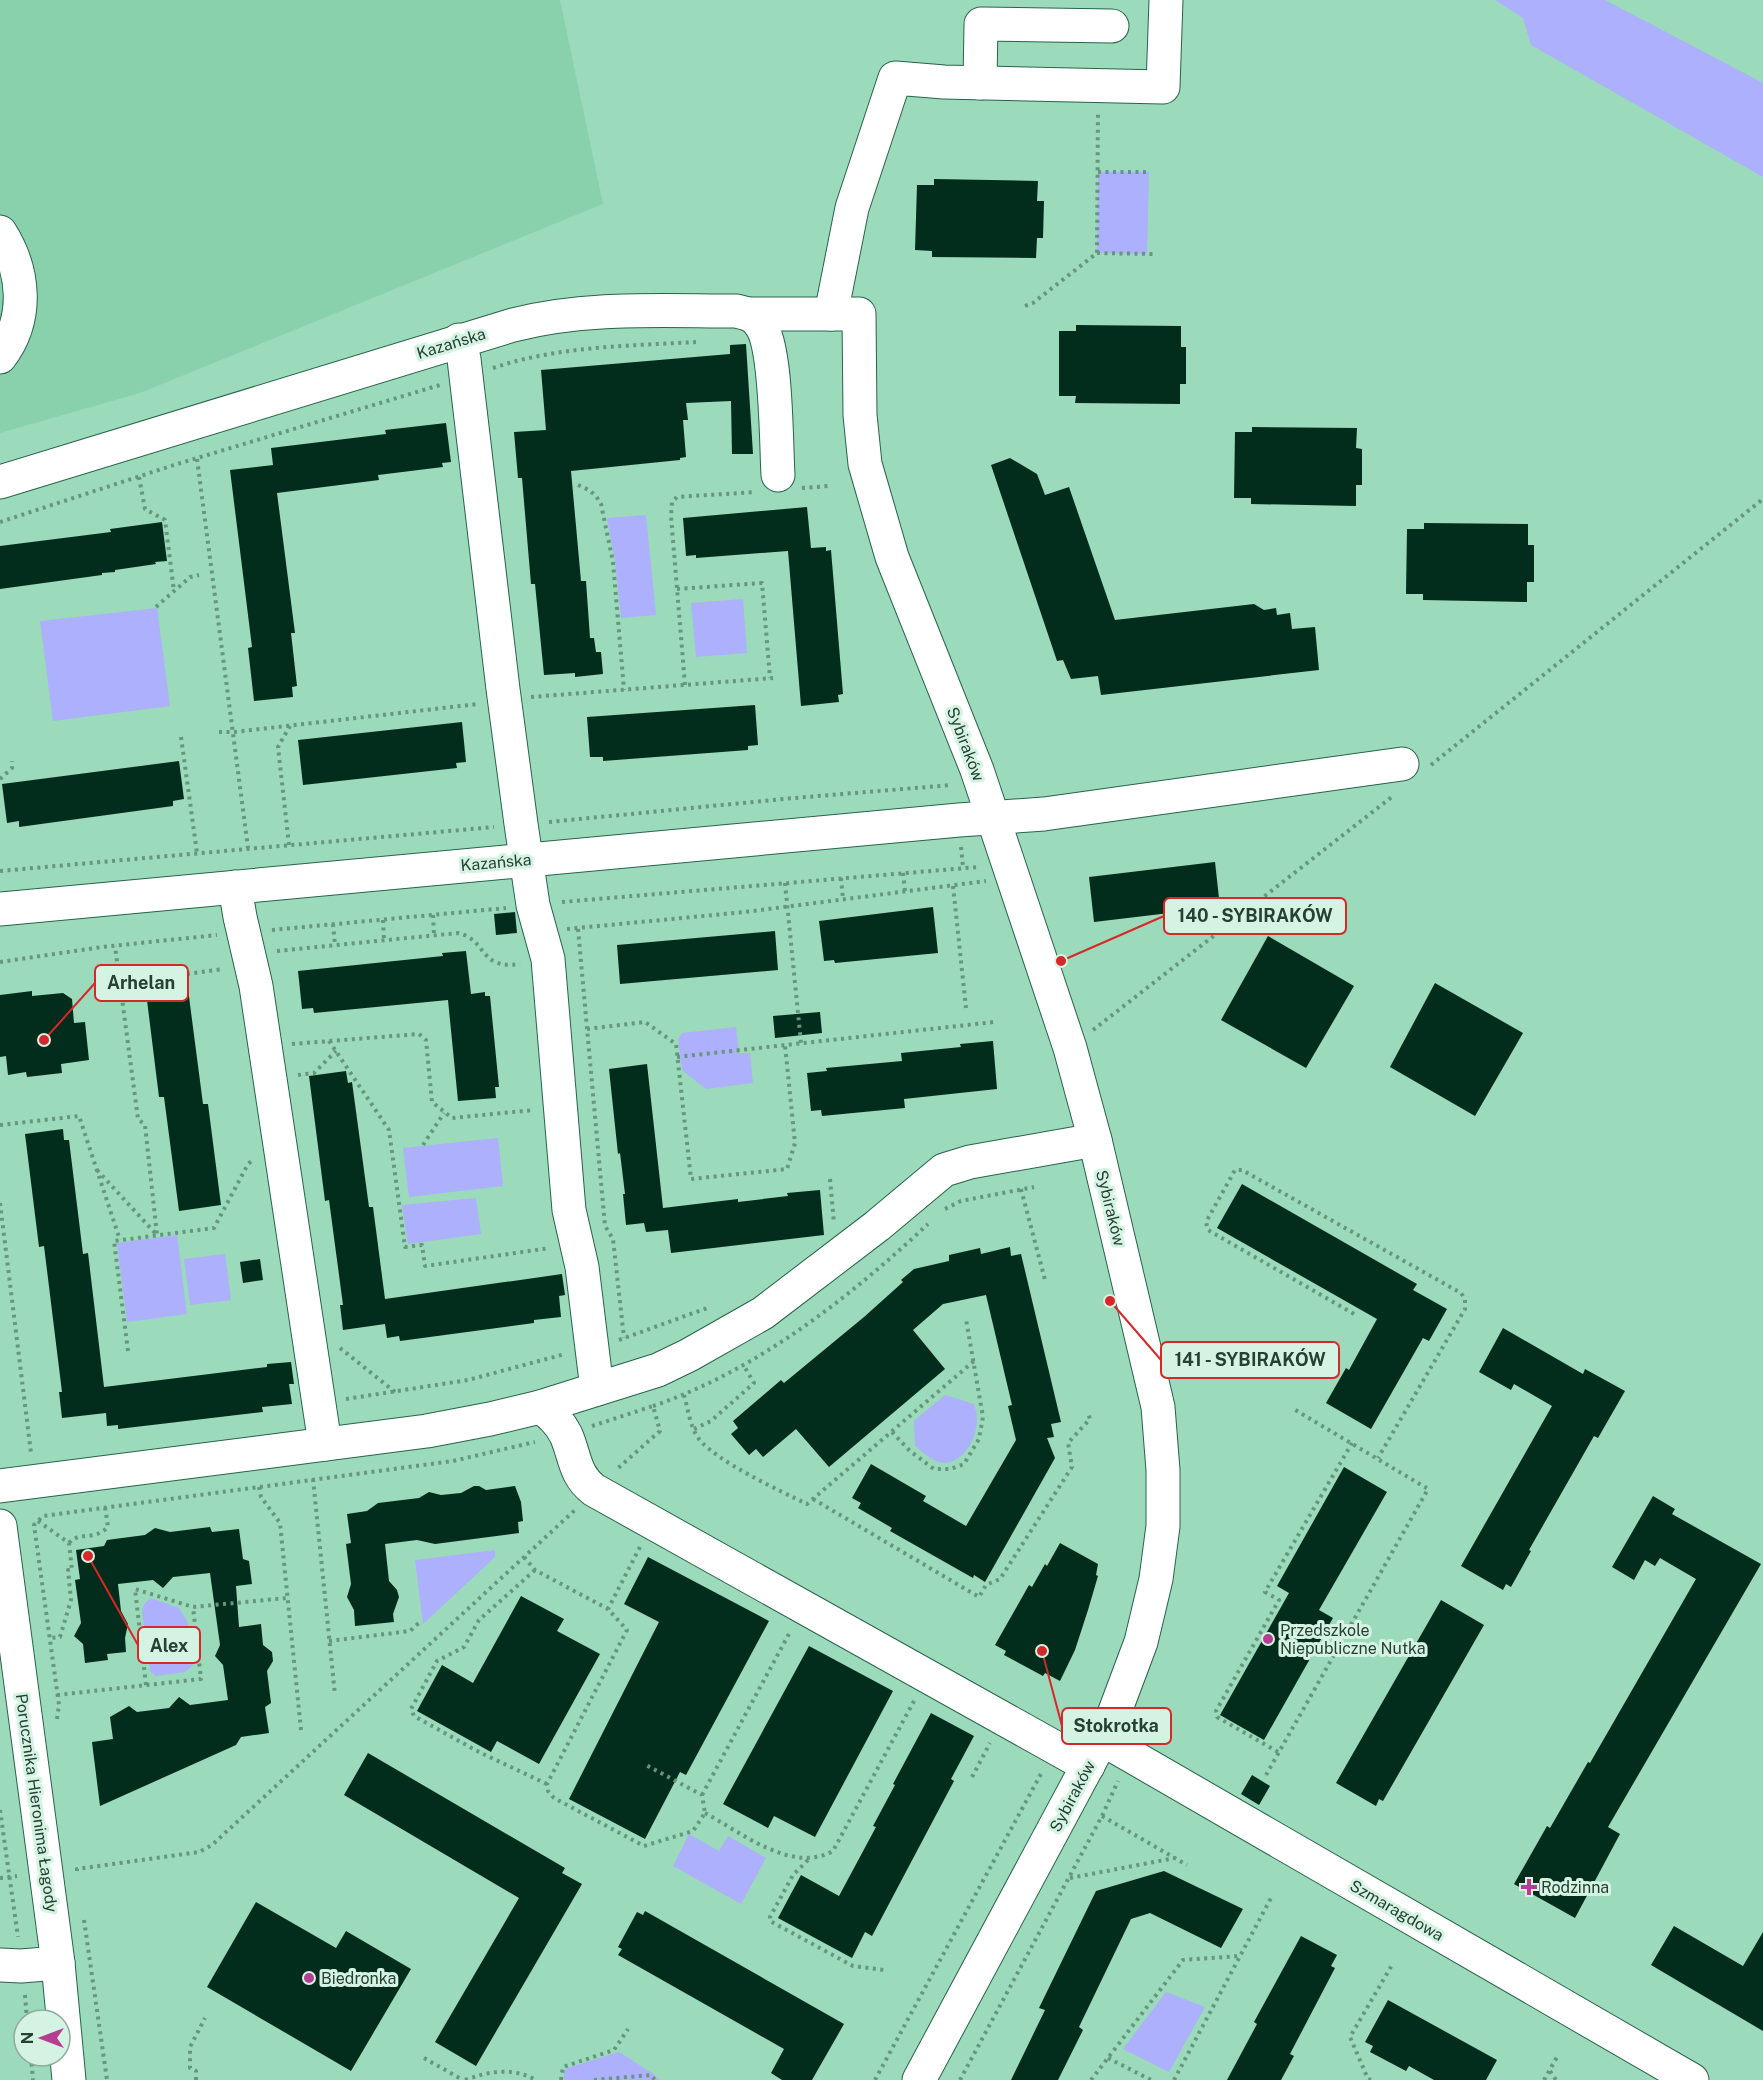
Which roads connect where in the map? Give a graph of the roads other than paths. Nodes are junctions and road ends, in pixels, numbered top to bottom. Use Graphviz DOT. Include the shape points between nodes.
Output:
graph roads {
  1 [pos="1166,0"];
  2 [pos="1112,26"];
  3 [pos="980,83"];
  4 [pos="0,232"];
  5 [pos="750,314"];
  6 [pos="845,314"];
  7 [pos="459,340"];
  8 [pos="0,357"];
  9 [pos="0,482"];
  10 [pos="778,485"];
  11 [pos="1402,764"];
  12 [pos="993,818"];
  13 [pos="526,860"];
  14 [pos="236,886"];
  15 [pos="0,909"];
  16 [pos="1095,1140"];
  17 [pos="587,1393"];
  18 [pos="540,1407"];
  19 [pos="566,1435"];
  20 [pos="325,1444"];
  21 [pos="0,1486"];
  22 [pos="0,1526"];
  23 [pos="1095,1752"];
  24 [pos="58,1963"];
  25 [pos="0,1965"];
  26 [pos="69,2080"];
  27 [pos="919,2080"];
  28 [pos="1692,2080"];
  1 -- 3 [label="street" via="1163,87"];
  2 -- 3 [label="street" via="981,24"];
  3 -- 6 [label="street, Sybiraków" via="895,78 852,208"];
  4 -- 8 [label="street" via="17,267 21,307 15,331"];
  5 -- 6 [label="street, Kazańska"];
  5 -- 7 [label="street, Kazańska" via="586,312 546,316"];
  5 -- 10 [label="street" via="765,330 770,350"];
  6 -- 12 [label="street, Sybiraków" via="865,464 892,556"];
  7 -- 9 [label="street, Kazańska"];
  7 -- 13 [label="street" via="513,700"];
  11 -- 12 [label="street, Kazańska"];
  12 -- 13 [label="street, Kazańska"];
  12 -- 16 [label="street, Sybiraków" via="1070,1048"];
  13 -- 14 [label="street, Kazańska"];
  13 -- 17 [label="street" via="540,932 569,1210 582,1267"];
  14 -- 15 [label="street, Kazańska"];
  14 -- 20 [label="street"];
  16 -- 17 [label="street" via="944,1170 763,1313 689,1356"];
  16 -- 23 [label="street, Sybiraków" via="1158,1407 1163,1470 1163,1526 1149,1613 1114,1714"];
  17 -- 18 [label="street"];
  17 -- 19 [label="street" via="571,1404"];
  18 -- 19 [label="street" via="550,1413"];
  18 -- 20 [label="street" via="427,1431"];
  19 -- 23 [label="street, Szmaragdowa" via="578,1471 594,1490 1055,1748"];
  20 -- 21 [label="street"];
  22 -- 24 [label="street, Porucznika Hieronima Łagody"];
  23 -- 27 [label="street, Sybiraków"];
  23 -- 28 [label="street, Szmaragdowa"];
  24 -- 25 [label="street"];
  24 -- 26 [label="street, Porucznika Hieronima Łagody"];
}
